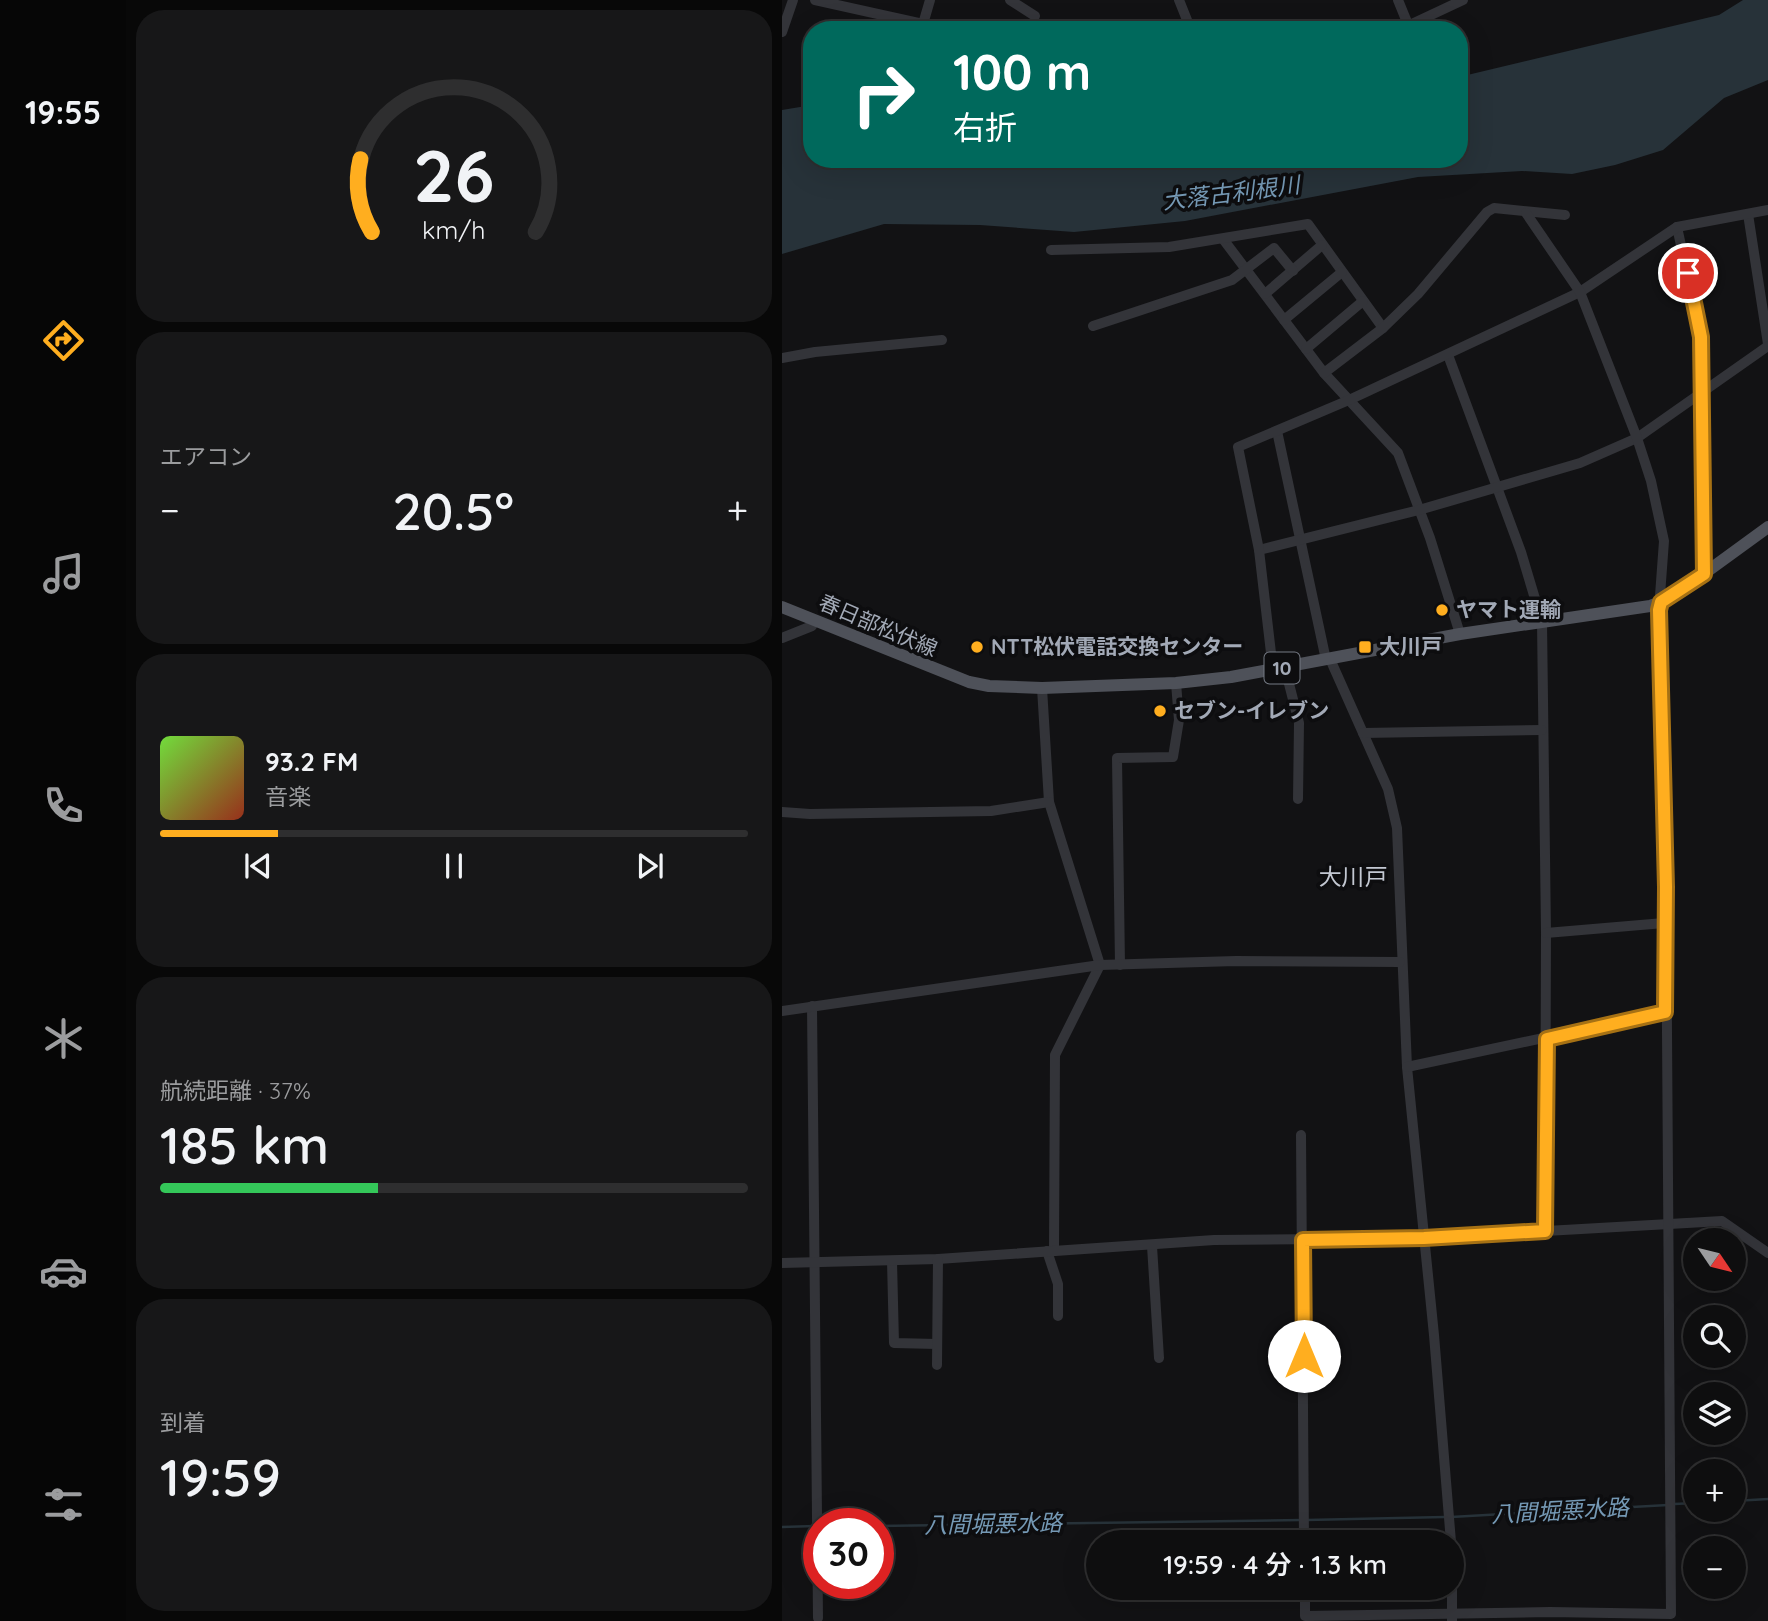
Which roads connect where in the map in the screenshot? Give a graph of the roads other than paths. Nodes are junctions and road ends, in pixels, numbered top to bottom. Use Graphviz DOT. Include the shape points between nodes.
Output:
graph roads {
  1 [pos="792,0"];
  2 [pos="815,0"];
  3 [pos="930,0"];
  4 [pos="1010,0"];
  5 [pos="1179,0"];
  6 [pos="1398,0"];
  7 [pos="1463,0"];
  8 [pos="1035,16"];
  9 [pos="910,21"];
  10 [pos="924,21"];
  11 [pos="1187,21"];
  12 [pos="1402,21"];
  13 [pos="1419,21"];
  14 [pos="782,32"];
  15 [pos="1768,210"];
  16 [pos="1526,213"];
  17 [pos="1748,214"];
  18 [pos="1565,215"];
  19 [pos="1677,227"];
  20 [pos="1223,239"];
  21 [pos="1322,245"];
  22 [pos="1051,250"];
  23 [pos="1246,271"];
  24 [pos="1293,271"];
  25 [pos="1342,272"];
  26 [pos="1580,292"];
  27 [pos="1265,294"];
  28 [pos="1363,301"];
  29 [pos="1284,320"];
  30 [pos="1094,326"];
  31 [pos="1383,328"];
  32 [pos="942,340"];
  33 [pos="1768,345"];
  34 [pos="1306,349"];
  35 [pos="1448,355"];
  36 [pos="782,358"];
  37 [pos="1324,373"];
  38 [pos="1704,391"];
  39 [pos="1349,400"];
  40 [pos="1277,431"];
  41 [pos="1637,438"];
  42 [pos="1498,487"];
  43 [pos="1419,510"];
  44 [pos="1768,527"];
  45 [pos="1300,540"];
  46 [pos="1259,550"];
  47 [pos="1704,574"];
  48 [pos="1661,602"];
  49 [pos="782,607"];
  50 [pos="1542,622"];
  51 [pos="812,626"];
  52 [pos="1460,634"];
  53 [pos="782,638"];
  54 [pos="1328,659"];
  55 [pos="1279,669"];
  56 [pos="1176,683"];
  57 [pos="1042,688"];
  58 [pos="1542,730"];
  59 [pos="1363,733"];
  60 [pos="1298,799"];
  61 [pos="1049,802"];
  62 [pos="782,811"];
  63 [pos="1664,923"];
  64 [pos="1546,933"];
  65 [pos="1400,962"];
  66 [pos="1100,965"];
  67 [pos="1120,965"];
  68 [pos="812,1006"];
  69 [pos="782,1011"];
  70 [pos="1665,1012"];
  71 [pos="1547,1039"];
  72 [pos="1407,1067"];
  73 [pos="1301,1135"];
  74 [pos="1667,1225"];
  75 [pos="1545,1231"];
  76 [pos="1424,1238"];
  77 [pos="1303,1240"];
  78 [pos="1152,1246"];
  79 [pos="1050,1251"];
  80 [pos="1768,1253"];
  81 [pos="938,1259"];
  82 [pos="892,1261"];
  83 [pos="782,1263"];
  84 [pos="815,1264"];
  85 [pos="1058,1316"];
  86 [pos="937,1344"];
  87 [pos="1159,1358"];
  88 [pos="937,1365"];
  89 [pos="1305,1530"];
  90 [pos="1450,1530"];
  91 [pos="1305,1600"];
  92 [pos="1452,1600"];
  93 [pos="818,1618"];
  94 [pos="1452,1618"];
  1 -- 14 [label="street"];
  2 -- 9 [label="street"];
  3 -- 10 [label="street"];
  4 -- 8 [label="street"];
  5 -- 11 [label="street"];
  6 -- 12 [label="street"];
  7 -- 13 [label="street"];
  15 -- 17 [label="street"];
  16 -- 18 [label="street"];
  16 -- 26 [label="street"];
  16 -- 31 [label="street" via="1494,208 1487,212"];
  17 -- 19 [label="street"];
  17 -- 33 [label="street"];
  19 -- 26 [label="street"];
  19 -- 38 [label="street" via="1699,319"];
  20 -- 21 [label="street" via="1308,224"];
  20 -- 22 [label="street" via="1169,247"];
  20 -- 23 [label="street"];
  21 -- 24 [label="street"];
  21 -- 25 [label="street"];
  23 -- 24 [label="street" via="1274,248"];
  23 -- 27 [label="street"];
  23 -- 30 [label="street" via="1232,280"];
  24 -- 27 [label="street"];
  25 -- 28 [label="street"];
  25 -- 29 [label="street"];
  26 -- 35 [label="street"];
  26 -- 41 [label="street"];
  27 -- 29 [label="street"];
  28 -- 31 [label="street"];
  28 -- 34 [label="street"];
  29 -- 34 [label="street"];
  31 -- 37 [label="street"];
  32 -- 36 [label="street"];
  33 -- 38 [label="street"];
  34 -- 37 [label="street"];
  35 -- 39 [label="street"];
  35 -- 42 [label="street"];
  37 -- 39 [label="street"];
  38 -- 41 [label="street"];
  38 -- 47 [label="street"];
  39 -- 40 [label="street"];
  39 -- 43 [label="street" via="1398,453"];
  40 -- 45 [label="street"];
  40 -- 46 [label="street" via="1238,447"];
  41 -- 42 [label="street" via="1580,463"];
  41 -- 48 [label="street" via="1664,541"];
  42 -- 43 [label="street"];
  42 -- 50 [label="street"];
  43 -- 45 [label="street"];
  43 -- 52 [label="street"];
  44 -- 47 [label="main road, 春日部松伏線 / 10"];
  45 -- 46 [label="street"];
  45 -- 54 [label="street"];
  46 -- 55 [label="street"];
  47 -- 48 [label="main road, 春日部松伏線 / 10"];
  48 -- 50 [label="main road, 春日部松伏線 / 10" via="1609,615"];
  48 -- 63 [label="street"];
  49 -- 57 [label="main road, 春日部松伏線 / 10" via="969,682"];
  50 -- 52 [label="main road, 春日部松伏線 / 10"];
  50 -- 58 [label="street"];
  51 -- 53 [label="street"];
  52 -- 54 [label="main road, 春日部松伏線 / 10"];
  54 -- 55 [label="main road, 春日部松伏線 / 10"];
  54 -- 59 [label="street"];
  55 -- 56 [label="main road, 春日部松伏線 / 10"];
  55 -- 60 [label="street" via="1299,723"];
  56 -- 57 [label="main road, 春日部松伏線 / 10"];
  56 -- 67 [label="street" via="1179,720 1173,757 1117,758"];
  57 -- 61 [label="street"];
  58 -- 59 [label="street"];
  58 -- 64 [label="street"];
  59 -- 65 [label="street" via="1388,789 1397,828"];
  61 -- 62 [label="street" via="990,811"];
  61 -- 66 [label="street"];
  63 -- 64 [label="street"];
  63 -- 70 [label="street"];
  64 -- 71 [label="street"];
  65 -- 67 [label="street"];
  65 -- 72 [label="street"];
  66 -- 67 [label="street"];
  66 -- 68 [label="street"];
  66 -- 79 [label="street" via="1055,1055"];
  68 -- 69 [label="street"];
  68 -- 84 [label="street"];
  70 -- 71 [label="street"];
  70 -- 74 [label="street"];
  71 -- 72 [label="street"];
  71 -- 75 [label="street"];
  72 -- 76 [label="street"];
  73 -- 77 [label="street"];
  74 -- 75 [label="street"];
  74 -- 80 [label="street" via="1722,1221"];
  74 -- 94 [label="street" via="1671,1614 1550,1612"];
  75 -- 76 [label="street"];
  76 -- 77 [label="street"];
  76 -- 90 [label="street"];
  77 -- 78 [label="street" via="1214,1240"];
  77 -- 89 [label="street"];
  78 -- 79 [label="street"];
  78 -- 87 [label="street"];
  79 -- 81 [label="street"];
  79 -- 85 [label="street" via="1058,1284"];
  81 -- 82 [label="street"];
  81 -- 86 [label="street"];
  82 -- 84 [label="street"];
  82 -- 86 [label="street" via="894,1343"];
  83 -- 84 [label="street"];
  84 -- 93 [label="street"];
  86 -- 88 [label="street"];
  91 -- 94 [label="street" via="1305,1615"];
  92 -- 94 [label="street"];
}
